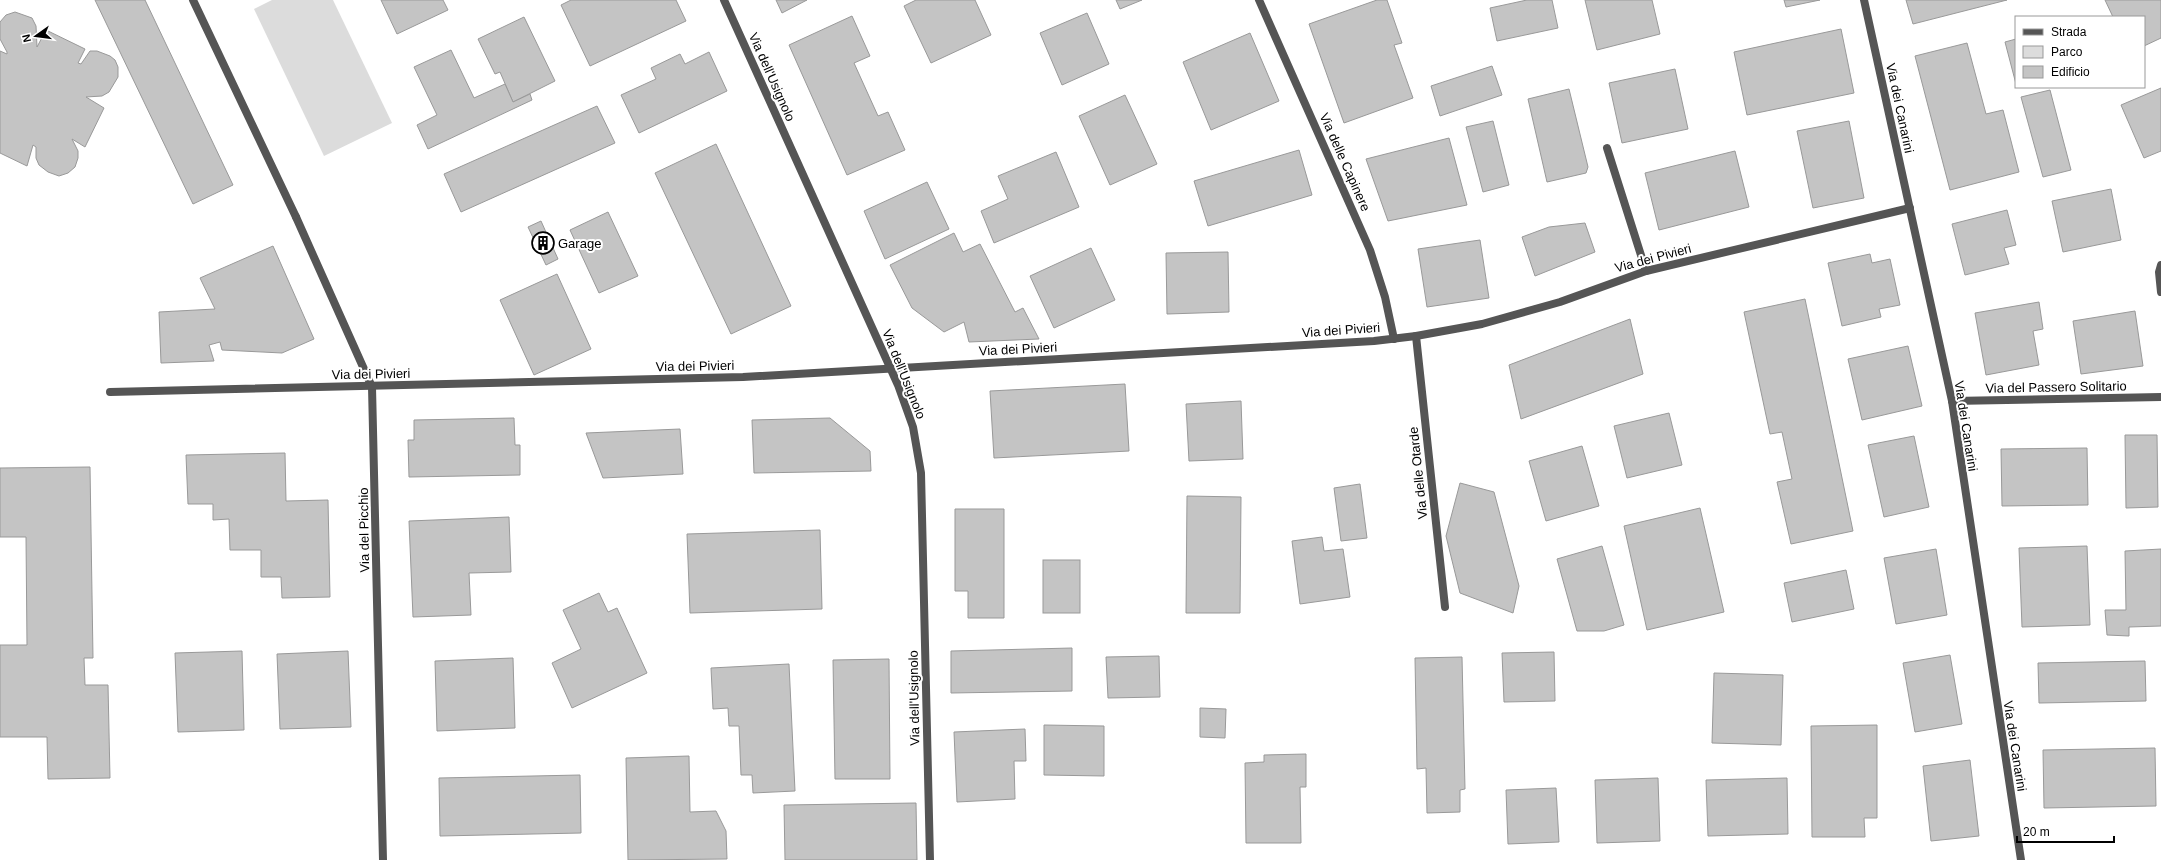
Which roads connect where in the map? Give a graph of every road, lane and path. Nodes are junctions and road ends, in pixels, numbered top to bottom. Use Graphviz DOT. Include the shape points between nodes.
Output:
graph roads {
  1 [pos="193,0"];
  2 [pos="724,0"];
  3 [pos="1259,0"];
  4 [pos="1864,0"];
  5 [pos="1607,148"];
  6 [pos="1910,208"];
  7 [pos="2161,265"];
  8 [pos="1646,271"];
  9 [pos="2161,292"];
  10 [pos="1416,336"];
  11 [pos="1394,339"];
  12 [pos="891,369"];
  13 [pos="372,386"];
  14 [pos="110,392"];
  15 [pos="2161,397"];
  16 [pos="1952,401"];
  17 [pos="1445,607"];
  18 [pos="383,860"];
  19 [pos="930,860"];
  20 [pos="2021,860"];
  1 -- 13 [label="street, Via del Picchio" via="296,217"];
  2 -- 12 [label="street, Via dell'Usignolo"];
  3 -- 11 [label="street, Via delle Capinere" via="1365,238 1385,296"];
  4 -- 6 [label="street, Via dei Canarini"];
  5 -- 8 [label="street"];
  6 -- 8 [label="street, Via dei Pivieri"];
  6 -- 16 [label="street, Via dei Canarini"];
  7 -- 9 [label="street"];
  8 -- 10 [label="street, Via dei Pivieri" via="1532,310 1482,324"];
  10 -- 11 [label="street, Via dei Pivieri"];
  10 -- 17 [label="street, Via delle Otarde"];
  11 -- 12 [label="street, Via dei Pivieri"];
  12 -- 13 [label="street, Via dei Pivieri" via="743,377"];
  12 -- 19 [label="street, Via dell'Usignolo" via="913,427 921,473"];
  13 -- 14 [label="street, Via dei Pivieri"];
  13 -- 18 [label="street, Via del Picchio"];
  15 -- 16 [label="street, Via del Passero Solitario"];
  16 -- 20 [label="street, Via dei Canarini"];
}
